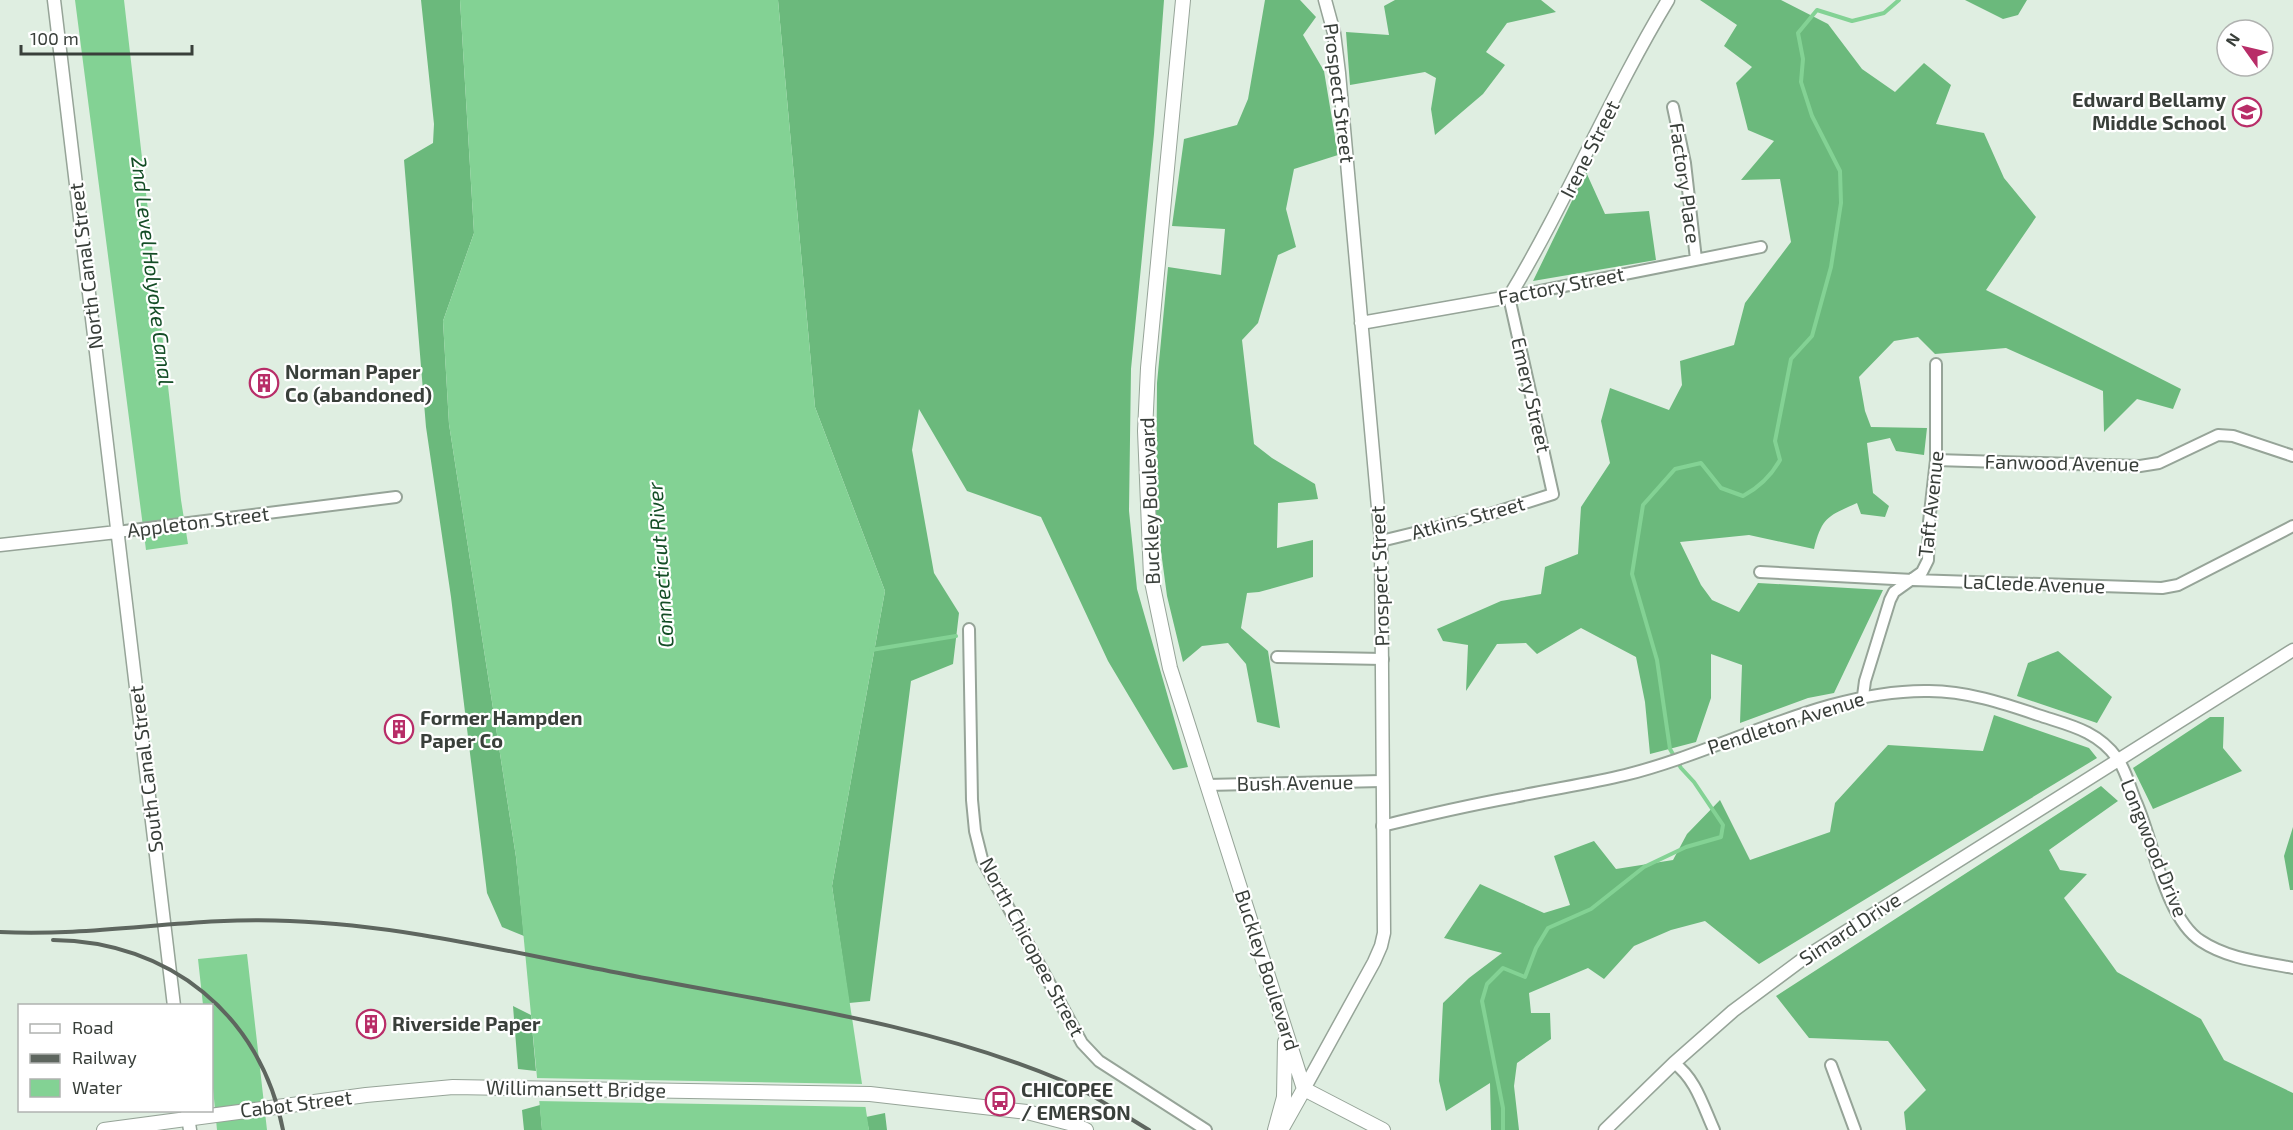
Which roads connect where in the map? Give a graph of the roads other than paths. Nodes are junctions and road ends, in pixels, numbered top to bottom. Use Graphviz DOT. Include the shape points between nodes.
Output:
graph roads {
  1 [pos="54,0"];
  2 [pos="1183,0"];
  3 [pos="1325,0"];
  4 [pos="1668,0"];
  5 [pos="1673,107"];
  6 [pos="1761,247"];
  7 [pos="1696,259"];
  8 [pos="1509,297"];
  9 [pos="1361,323"];
  10 [pos="1936,364"];
  11 [pos="2293,456"];
  12 [pos="1936,460"];
  13 [pos="1554,494"];
  14 [pos="396,497"];
  15 [pos="2293,526"];
  16 [pos="124,531"];
  17 [pos="1382,540"];
  18 [pos="0,545"];
  19 [pos="1760,572"];
  20 [pos="1913,580"];
  21 [pos="969,629"];
  22 [pos="2293,650"];
  23 [pos="1277,657"];
  24 [pos="1383,659"];
  25 [pos="1863,696"];
  26 [pos="2118,760"];
  27 [pos="1382,782"];
  28 [pos="1207,785"];
  29 [pos="1382,826"];
  30 [pos="2293,968"];
  31 [pos="174,1004"];
  32 [pos="1285,1025"];
  33 [pos="1674,1063"];
  34 [pos="1832,1065"];
  35 [pos="453,1087"];
  36 [pos="1304,1089"];
  37 [pos="192,1119"];
  38 [pos="104,1130"];
  39 [pos="1086,1130"];
  40 [pos="1206,1130"];
  41 [pos="1275,1130"];
  42 [pos="1281,1130"];
  43 [pos="1383,1130"];
  44 [pos="1605,1130"];
  45 [pos="1714,1130"];
  46 [pos="1855,1130"];
  1 -- 16 [label="street, North Canal Street"];
  2 -- 28 [label="main road, Buckley Boulevard" via="1145,431 1151,577 1170,668"];
  3 -- 9 [label="street, Prospect Street" via="1339,73"];
  4 -- 8 [label="street, Irene Street"];
  5 -- 7 [label="street, Factory Place" via="1685,163"];
  6 -- 7 [label="street, Factory Street"];
  7 -- 8 [label="street, Factory Street"];
  8 -- 9 [label="street, Factory Street"];
  8 -- 13 [label="street, Emery Street"];
  9 -- 17 [label="street, Prospect Street"];
  10 -- 12 [label="street, Taft Avenue"];
  11 -- 12 [label="street, Fanwood Avenue" via="2233,436 2218,435 2159,463 2140,466"];
  12 -- 20 [label="street, Taft Avenue" via="1928,560"];
  13 -- 17 [label="street, Atkins Street" via="1484,516"];
  14 -- 16 [label="street, Appleton Street"];
  15 -- 20 [label="street, LaClede Avenue" via="2178,585 2162,588"];
  16 -- 18 [label="street, Appleton Street"];
  16 -- 31 [label="street, South Canal Street"];
  17 -- 24 [label="street, Prospect Street"];
  19 -- 20 [label="street, LaClede Avenue"];
  20 -- 25 [label="street, Taft Avenue" via="1894,592 1890,600"];
  21 -- 40 [label="street, North Chicopee Street" via="972,800 982,859 1082,1042 1099,1061"];
  22 -- 26 [label="street"];
  23 -- 24 [label="street"];
  24 -- 27 [label="street, Prospect Street"];
  25 -- 26 [label="street, Pendleton Avenue" via="1928,690 1970,695 2096,736"];
  25 -- 29 [label="street, Pendleton Avenue" via="1624,775"];
  26 -- 30 [label="street, Longwood Drive" via="2176,912 2187,928 2198,940 2243,959"];
  26 -- 33 [label="street, Simard Drive" via="1808,956 1733,1011"];
  27 -- 28 [label="street, Bush Avenue"];
  27 -- 29 [label="street, Prospect Street"];
  28 -- 32 [label="main road, Buckley Boulevard"];
  29 -- 36 [label="street, Prospect Street" via="1382,946"];
  32 -- 36 [label="main road, Buckley Boulevard"];
  32 -- 41 [label="main road" via="1284,1097"];
  33 -- 44 [label="street, Simard Drive"];
  33 -- 45 [label="street" via="1693,1083"];
  34 -- 46 [label="street"];
  35 -- 37 [label="main road, Cabot Street"];
  35 -- 39 [label="main road, Willimansett Bridge" via="870,1094 1027,1112"];
  36 -- 42 [label="main road, Prospect Street"];
  36 -- 43 [label="main road"];
  37 -- 38 [label="main road, Cabot Street"];
}
